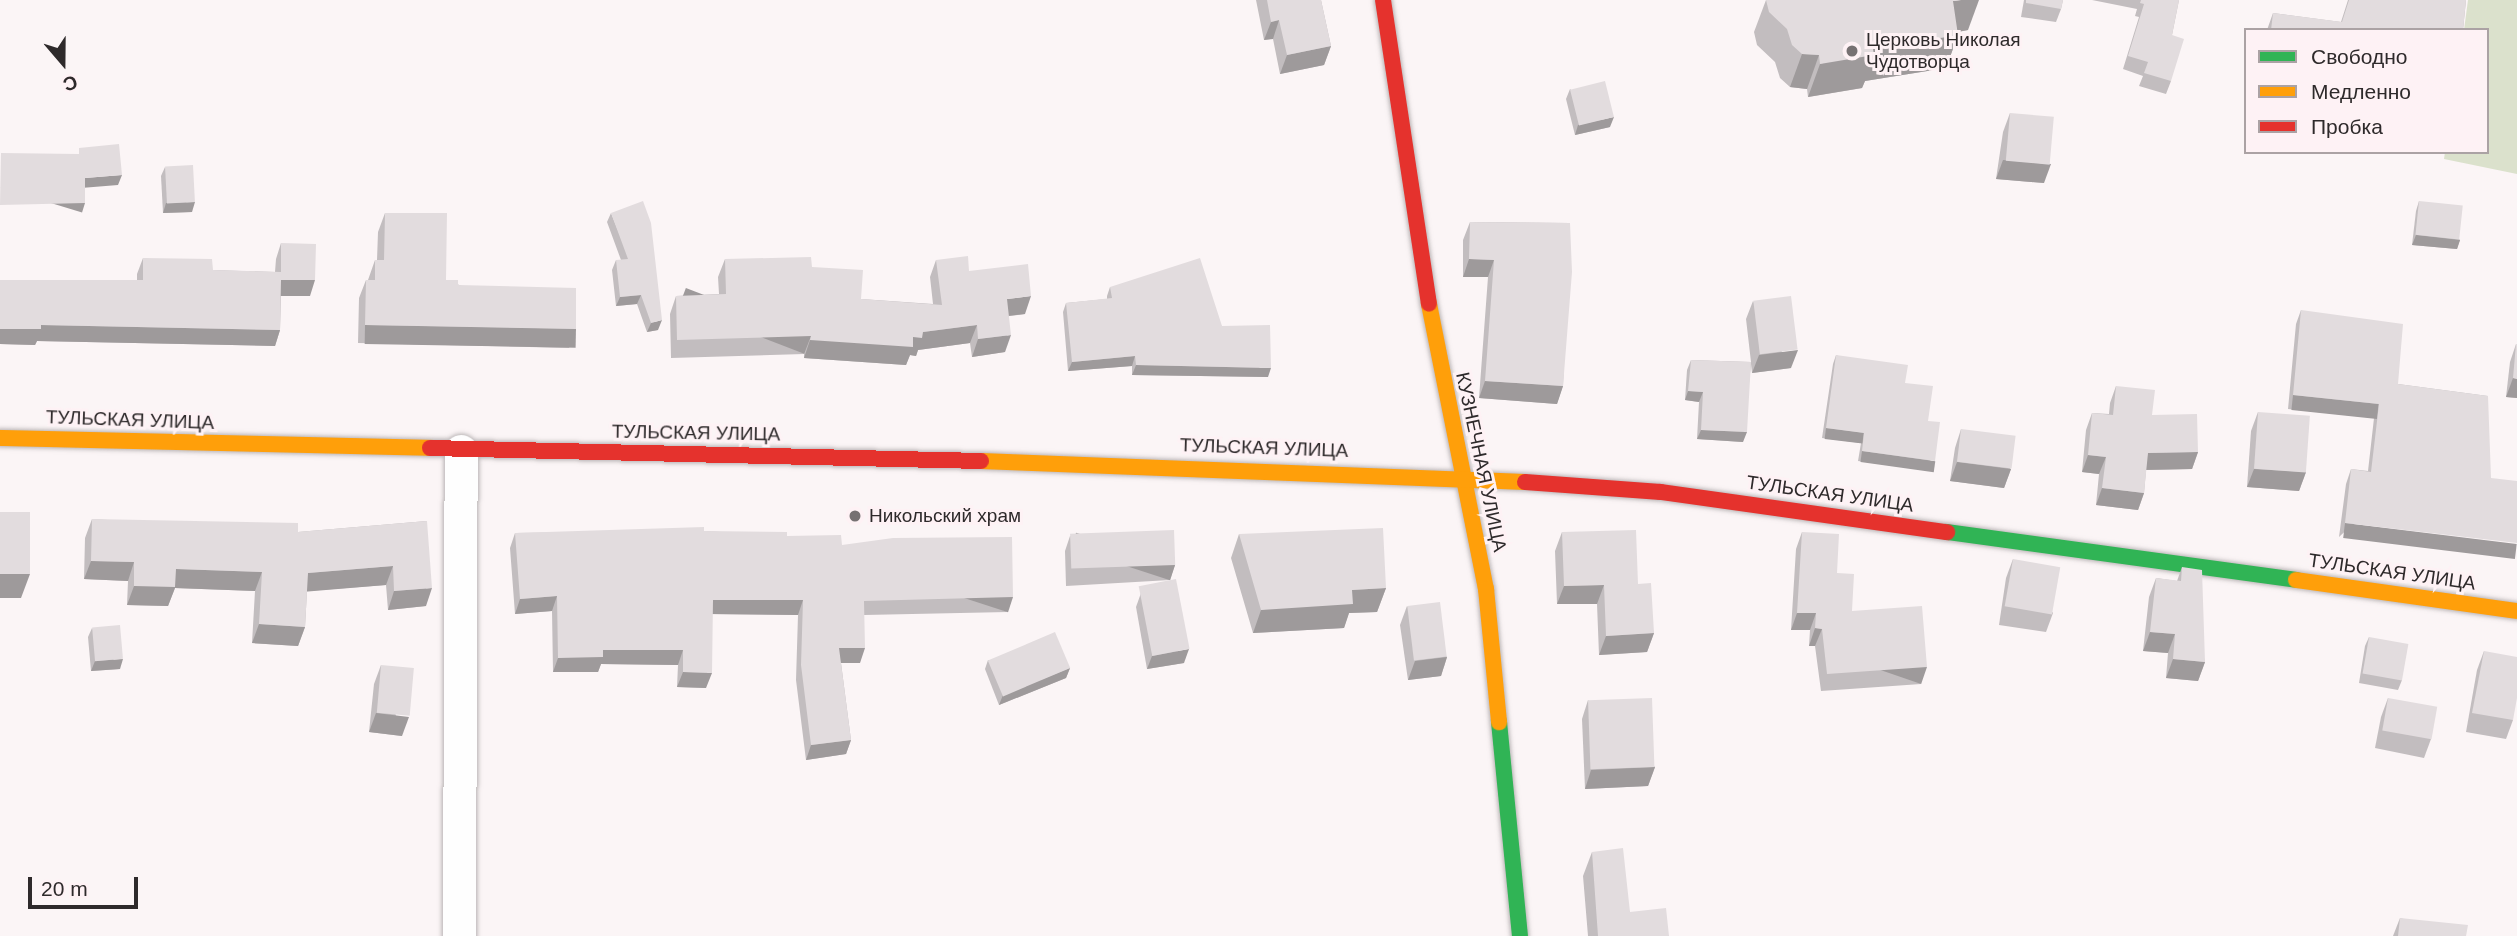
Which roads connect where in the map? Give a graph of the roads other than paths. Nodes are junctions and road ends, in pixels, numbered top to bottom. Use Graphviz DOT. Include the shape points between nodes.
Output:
graph roads {
  1 [pos="1383,0"];
  2 [pos="0,438"];
  3 [pos="461,451"];
  4 [pos="1464,477"];
  5 [pos="2517,611"];
  6 [pos="459,936"];
  7 [pos="1520,936"];
  1 -- 4 [label="main road, КУЗНЕЧНАЯ УЛИЦА" via="1438,367"];
  2 -- 3 [label="main road, ТУЛЬСКАЯ УЛИЦА"];
  3 -- 4 [label="main road, ТУЛЬСКАЯ УЛИЦА" via="966,460"];
  3 -- 6 [label="street"];
  4 -- 5 [label="main road, ТУЛЬСКАЯ УЛИЦА" via="1661,492"];
  4 -- 7 [label="main road, КУЗНЕЧНАЯ УЛИЦА" via="1486,589"];
}
